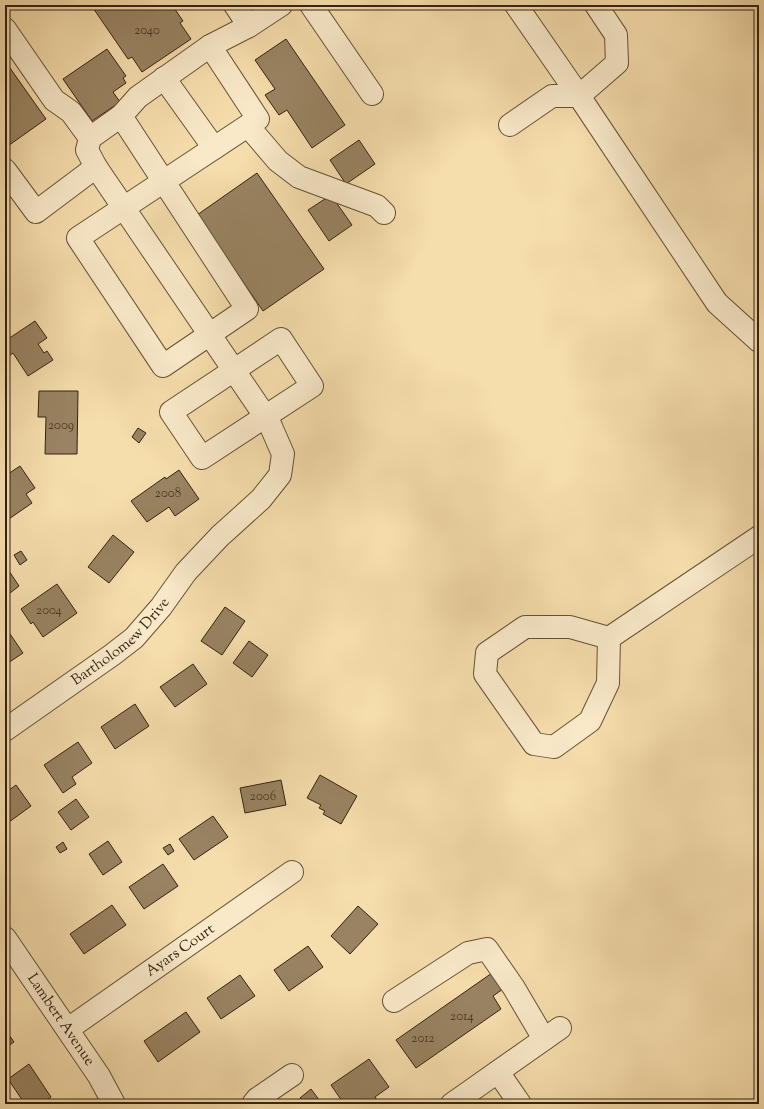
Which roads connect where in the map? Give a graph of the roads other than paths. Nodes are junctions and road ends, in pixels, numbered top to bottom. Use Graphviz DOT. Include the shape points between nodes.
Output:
graph roads {
  1 [pos="235,5"];
  2 [pos="281,5"];
  3 [pos="311,5"];
  4 [pos="516,5"];
  5 [pos="596,5"];
  6 [pos="249,26"];
  7 [pos="5,29"];
  8 [pos="210,46"];
  9 [pos="164,78"];
  10 [pos="372,94"];
  11 [pos="579,96"];
  12 [pos="121,116"];
  13 [pos="510,125"];
  14 [pos="248,126"];
  15 [pos="90,138"];
  16 [pos="214,148"];
  17 [pos="96,167"];
  18 [pos="5,170"];
  19 [pos="164,181"];
  20 [pos="124,208"];
  21 [pos="384,213"];
  22 [pos="210,335"];
  23 [pos="759,341"];
  24 [pos="234,370"];
  25 [pos="265,417"];
  26 [pos="759,537"];
  27 [pos="609,638"];
  28 [pos="5,730"];
  29 [pos="292,872"];
  30 [pos="5,938"];
  31 [pos="394,1001"];
  32 [pos="68,1029"];
  33 [pos="498,1072"];
  34 [pos="292,1076"];
  35 [pos="114,1104"];
  36 [pos="253,1104"];
  37 [pos="452,1104"];
  38 [pos="520,1104"];
  1 -- 6 [label="street"];
  2 -- 6 [label="street"];
  3 -- 10 [label="street"];
  4 -- 11 [label="street"];
  5 -- 11 [label="street" via="616,34 617,63"];
  6 -- 8 [label="street"];
  7 -- 15 [label="street" via="54,100 71,112"];
  8 -- 9 [label="street"];
  8 -- 14 [label="street" via="258,119"];
  9 -- 12 [label="street" via="138,97"];
  9 -- 16 [label="street"];
  11 -- 13 [label="street" via="552,96"];
  11 -- 23 [label="street" via="717,303"];
  12 -- 15 [label="street"];
  12 -- 19 [label="street"];
  14 -- 16 [label="street"];
  14 -- 21 [label="street" via="278,161 299,177 377,206"];
  15 -- 17 [label="street, Bartholomew Drive" via="87,150"];
  16 -- 19 [label="street"];
  17 -- 18 [label="street" via="36,212"];
  17 -- 20 [label="street, Bartholomew Drive"];
  19 -- 20 [label="street"];
  19 -- 22 [label="street" via="247,309"];
  20 -- 22 [label="street, Bartholomew Drive"];
  20 -- 22 [label="street" via="78,238 163,366"];
  22 -- 24 [label="street, Bartholomew Drive"];
  24 -- 25 [label="street, Bartholomew Drive"];
  24 -- 25 [label="street" via="281,339 312,386"];
  24 -- 25 [label="street" via="171,412 202,458"];
  25 -- 28 [label="street, Bartholomew Drive" via="283,454 280,475 261,500 220,536 186,572 161,607 134,638"];
  26 -- 27 [label="street"];
  27 -- 27 [label="street" via="608,683 590,721 554,747 534,744 485,674 487,653 525,627 570,627"];
  29 -- 32 [label="street, Ayars Court"];
  30 -- 32 [label="street, Lambert Avenue"];
  31 -- 33 [label="street" via="468,953 487,949 514,988 552,1034"];
  32 -- 35 [label="street, Lambert Avenue"];
  33 -- 37 [label="street"];
  33 -- 38 [label="street"];
  34 -- 36 [label="street"];
}
